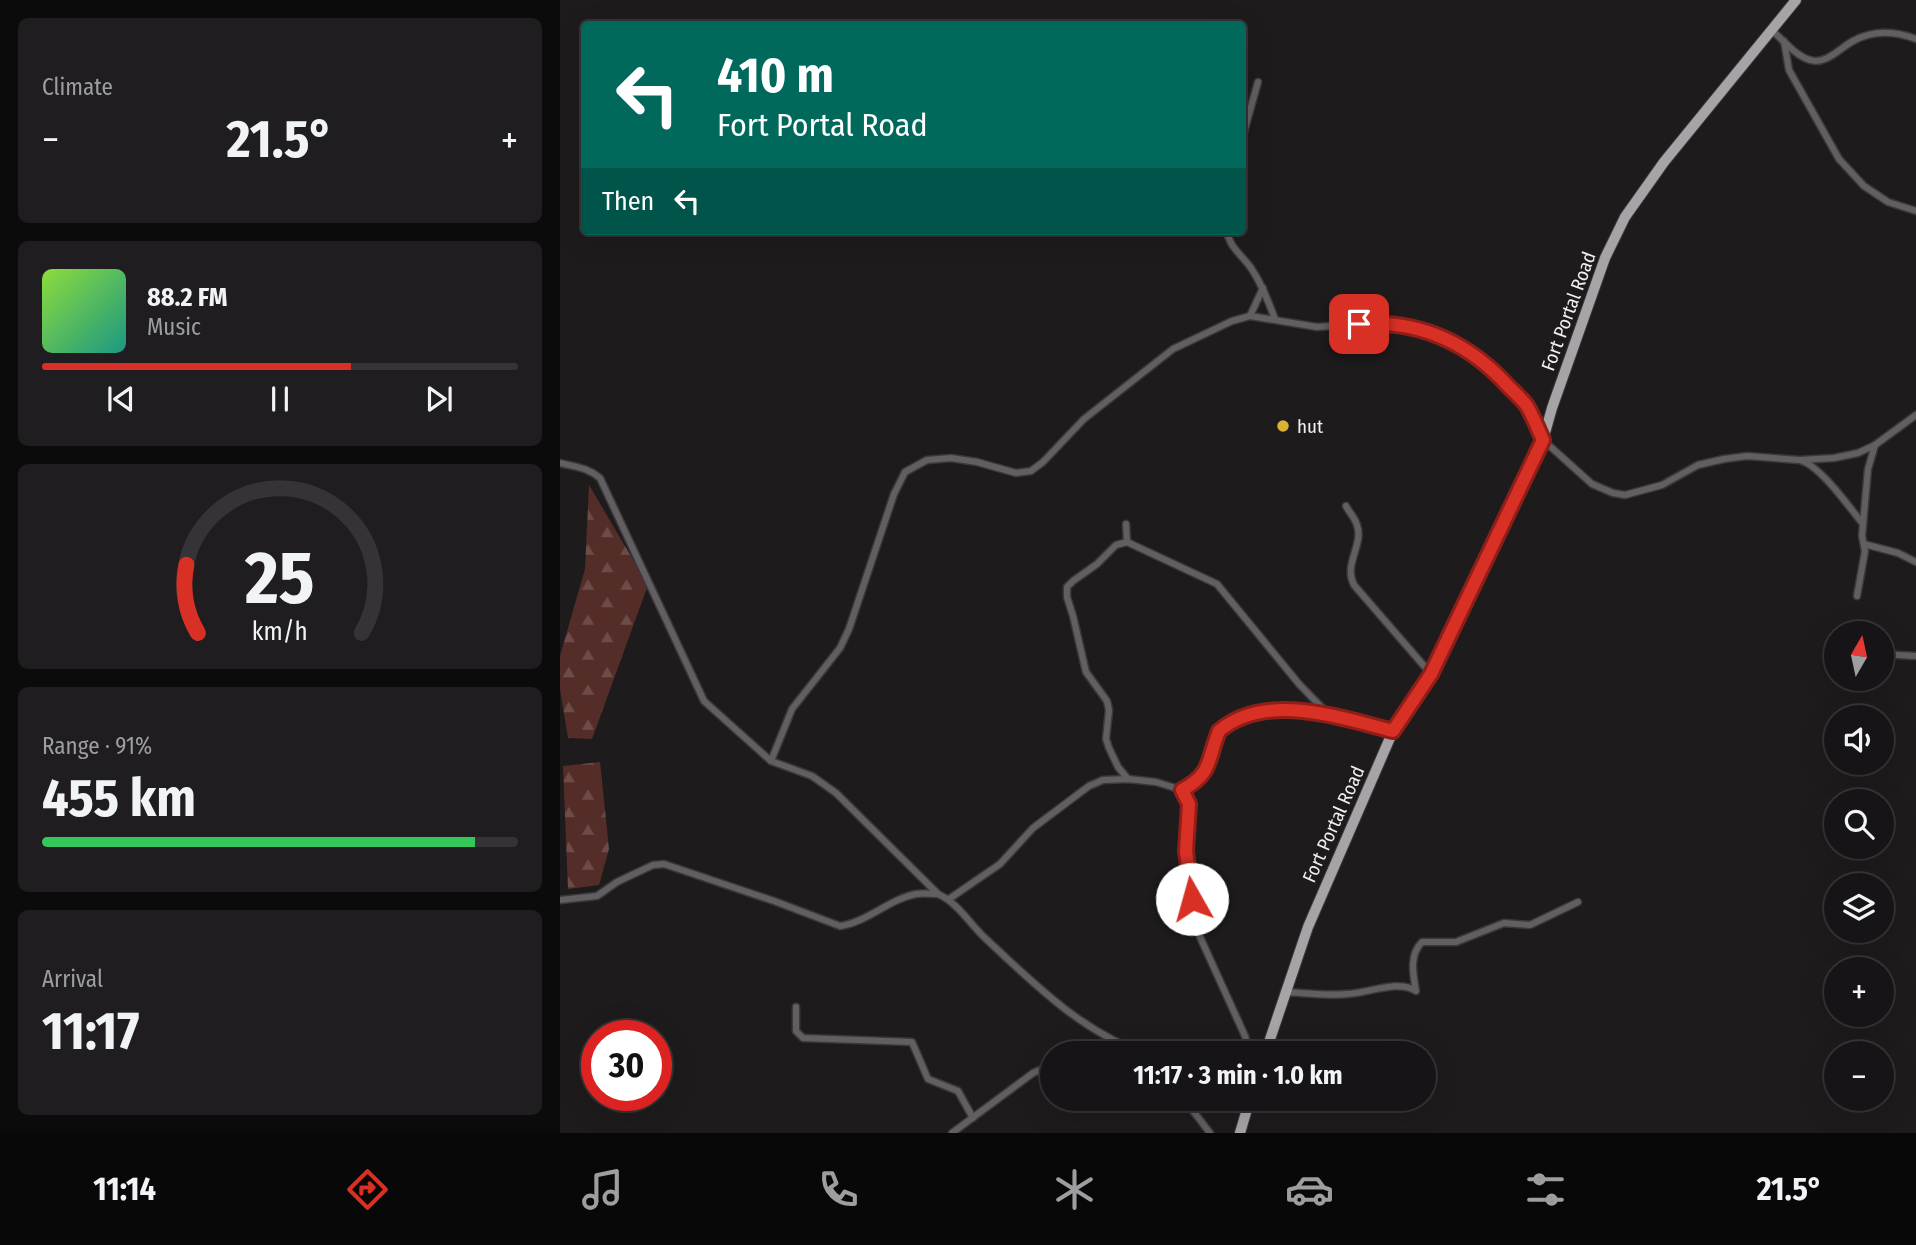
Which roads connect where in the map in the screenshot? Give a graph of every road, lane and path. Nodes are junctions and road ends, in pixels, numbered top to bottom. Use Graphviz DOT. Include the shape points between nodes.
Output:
graph roads {
  1 [pos="1796,0"];
  2 [pos="1771,30"];
  3 [pos="1916,39"];
  4 [pos="1784,41"];
  5 [pos="1258,82"];
  6 [pos="1246,125"];
  7 [pos="1916,211"];
  8 [pos="1228,235"];
  9 [pos="1263,288"];
  10 [pos="1250,316"];
  11 [pos="1275,319"];
  12 [pos="1916,415"];
  13 [pos="1543,440"];
  14 [pos="1875,444"];
  15 [pos="1799,460"];
  16 [pos="560,463"];
  17 [pos="1346,506"];
  18 [pos="1126,524"];
  19 [pos="1863,524"];
  20 [pos="1127,542"];
  21 [pos="1864,544"];
  22 [pos="1916,562"];
  23 [pos="1857,596"];
  24 [pos="1894,655"];
  25 [pos="1916,656"];
  26 [pos="1431,674"];
  27 [pos="1329,715"];
  28 [pos="1393,731"];
  29 [pos="771,761"];
  30 [pos="1118,767"];
  31 [pos="1112,779"];
  32 [pos="1128,779"];
  33 [pos="1182,790"];
  34 [pos="938,894"];
  35 [pos="949,899"];
  36 [pos="560,900"];
  37 [pos="1578,902"];
  38 [pos="1284,992"];
  39 [pos="796,1007"];
  40 [pos="1115,1041"];
  41 [pos="1246,1041"];
  42 [pos="1269,1041"];
  43 [pos="1040,1070"];
  44 [pos="1193,1111"];
  45 [pos="1247,1111"];
  46 [pos="973,1118"];
  47 [pos="952,1133"];
  48 [pos="1210,1133"];
  49 [pos="1240,1133"];
  1 -- 2 [label="main road, Fort Portal Road"];
  2 -- 4 [label="street"];
  2 -- 13 [label="main road, Fort Portal Road" via="1671,152 1625,217 1605,258"];
  3 -- 4 [label="street" via="1887,32 1867,35 1825,60 1814,61"];
  4 -- 7 [label="street" via="1789,70 1839,159 1864,186 1888,202"];
  5 -- 6 [label="street"];
  8 -- 9 [label="street"];
  9 -- 10 [label="street"];
  9 -- 11 [label="street"];
  10 -- 11 [label="street"];
  10 -- 29 [label="street" via="1173,349 1084,419 1031,471 951,458 927,460 905,472 849,629 792,709"];
  11 -- 13 [label="street" via="1317,327 1374,323 1455,341 1492,368 1526,406"];
  12 -- 14 [label="street"];
  13 -- 15 [label="street" via="1592,484 1625,495 1662,485 1708,462 1747,456"];
  13 -- 26 [label="main road, Fort Portal Road"];
  14 -- 15 [label="street" via="1858,453"];
  14 -- 19 [label="street"];
  15 -- 19 [label="street" via="1809,463 1833,486"];
  16 -- 29 [label="street" via="582,467 600,478 698,693 711,710"];
  17 -- 26 [label="street" via="1358,531 1350,571 1354,585"];
  18 -- 20 [label="street"];
  19 -- 21 [label="street"];
  20 -- 27 [label="street" via="1217,584"];
  20 -- 30 [label="street" via="1116,545 1073,581 1067,597 1086,671 1107,701 1106,739"];
  21 -- 22 [label="street"];
  21 -- 23 [label="street"];
  24 -- 25 [label="street"];
  26 -- 28 [label="main road, Fort Portal Road"];
  27 -- 28 [label="street"];
  27 -- 33 [label="street" via="1262,711 1224,726 1203,776"];
  28 -- 38 [label="main road, Fort Portal Road"];
  29 -- 34 [label="street" via="812,776 836,793"];
  30 -- 31 [label="street"];
  30 -- 32 [label="street"];
  31 -- 32 [label="street"];
  31 -- 35 [label="street" via="1076,794 1025,836 1000,864"];
  32 -- 33 [label="street"];
  33 -- 41 [label="street" via="1189,804 1186,851 1195,926"];
  34 -- 35 [label="street"];
  34 -- 36 [label="street" via="907,896 868,917 838,926 664,864 653,865 597,895"];
  35 -- 40 [label="street" via="979,933 1051,998"];
  37 -- 38 [label="street" via="1530,925 1504,923 1456,942 1422,942 1413,956 1416,991 1394,987 1346,995"];
  38 -- 42 [label="main road, Fort Portal Road"];
  39 -- 46 [label="street" via="796,1031 803,1038 912,1042 928,1079 958,1091"];
  43 -- 46 [label="street"];
  44 -- 48 [label="street"];
  45 -- 49 [label="main road"];
  46 -- 47 [label="street"];
}
